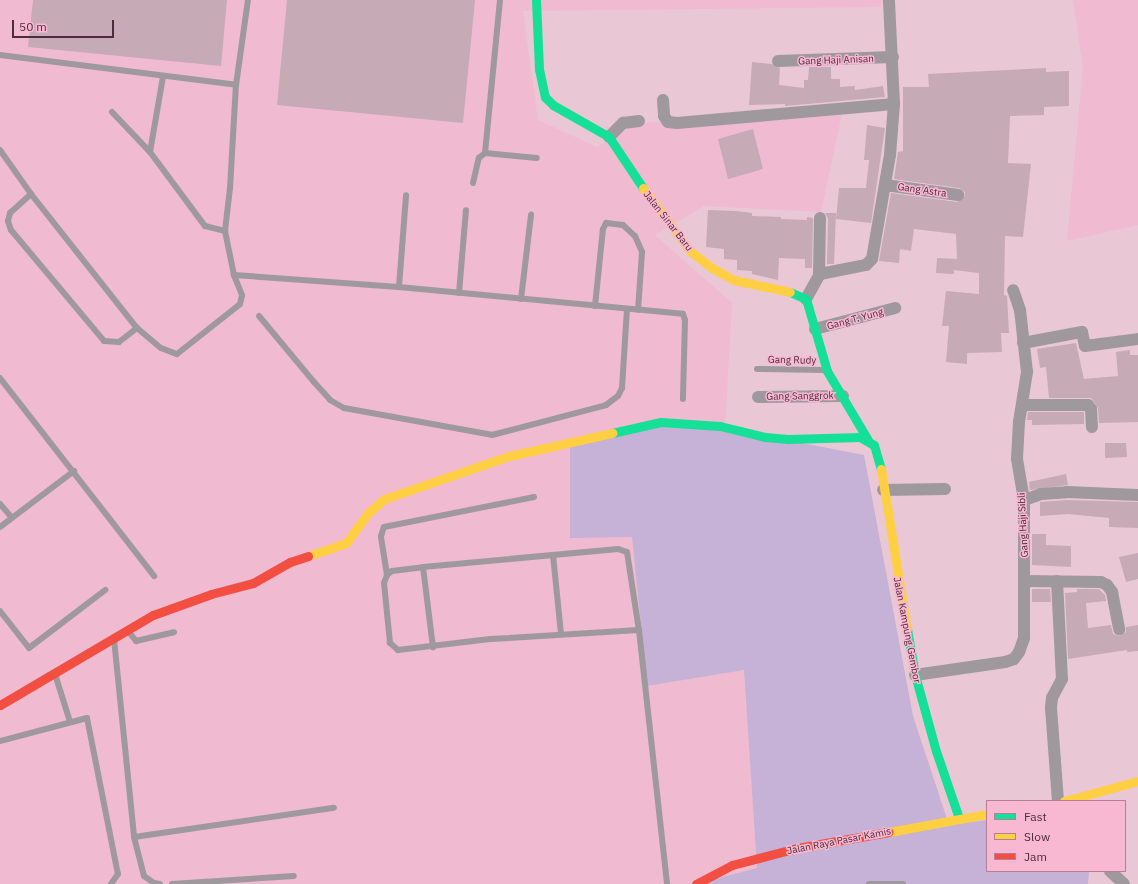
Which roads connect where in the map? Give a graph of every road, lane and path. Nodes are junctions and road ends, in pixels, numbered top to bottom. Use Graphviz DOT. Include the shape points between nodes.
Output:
graph roads {
  1 [pos="248,0"];
  2 [pos="500,0"];
  3 [pos="889,0"];
  4 [pos="536,1"];
  5 [pos="0,55"];
  6 [pos="893,57"];
  7 [pos="778,61"];
  8 [pos="163,77"];
  9 [pos="236,85"];
  10 [pos="663,100"];
  11 [pos="894,104"];
  12 [pos="112,112"];
  13 [pos="639,121"];
  14 [pos="609,137"];
  15 [pos="0,150"];
  16 [pos="150,152"];
  17 [pos="485,153"];
  18 [pos="537,158"];
  19 [pos="473,183"];
  20 [pos="885,185"];
  21 [pos="31,194"];
  22 [pos="406,195"];
  23 [pos="958,195"];
  24 [pos="466,210"];
  25 [pos="531,215"];
  26 [pos="820,218"];
  27 [pos="225,231"];
  28 [pos="234,274"];
  29 [pos="819,275"];
  30 [pos="399,287"];
  31 [pos="1013,290"];
  32 [pos="459,293"];
  33 [pos="521,299"];
  34 [pos="806,299"];
  35 [pos="595,306"];
  36 [pos="895,308"];
  37 [pos="627,309"];
  38 [pos="638,310"];
  39 [pos="258,316"];
  40 [pos="137,328"];
  41 [pos="815,329"];
  42 [pos="1138,339"];
  43 [pos="1023,343"];
  44 [pos="756,369"];
  45 [pos="827,370"];
  46 [pos="0,378"];
  47 [pos="843,396"];
  48 [pos="758,397"];
  49 [pos="683,399"];
  50 [pos="1023,405"];
  51 [pos="1092,427"];
  52 [pos="868,440"];
  53 [pos="74,471"];
  54 [pos="944,489"];
  55 [pos="883,490"];
  56 [pos="1138,495"];
  57 [pos="534,497"];
  58 [pos="1024,500"];
  59 [pos="0,504"];
  60 [pos="12,518"];
  61 [pos="0,527"];
  62 [pos="553,555"];
  63 [pos="423,567"];
  64 [pos="387,575"];
  65 [pos="154,576"];
  66 [pos="1026,581"];
  67 [pos="1057,581"];
  68 [pos="105,590"];
  69 [pos="0,611"];
  70 [pos="1119,629"];
  71 [pos="127,630"];
  72 [pos="639,630"];
  73 [pos="174,632"];
  74 [pos="561,634"];
  75 [pos="113,637"];
  76 [pos="433,647"];
  77 [pos="54,672"];
  78 [pos="915,675"];
  79 [pos="0,705"];
  80 [pos="70,722"];
  81 [pos="0,741"];
  82 [pos="1138,781"];
  83 [pos="1084,799"];
  84 [pos="1058,800"];
  85 [pos="1074,800"];
  86 [pos="334,808"];
  87 [pos="986,814"];
  88 [pos="959,818"];
  89 [pos="134,837"];
  90 [pos="1111,872"];
  91 [pos="294,876"];
  92 [pos="111,884"];
  93 [pos="160,884"];
  94 [pos="172,884"];
  95 [pos="667,884"];
  96 [pos="696,884"];
  97 [pos="869,884"];
  98 [pos="903,884"];
  99 [pos="1124,884"];
  1 -- 9 [label="lane"];
  2 -- 17 [label="lane"];
  3 -- 6 [label="street"];
  4 -- 14 [label="street" via="539,69 545,97 553,105"];
  5 -- 8 [label="lane"];
  6 -- 7 [label="street, Gang Haji Anisan"];
  6 -- 11 [label="street"];
  8 -- 9 [label="lane"];
  8 -- 16 [label="lane"];
  9 -- 27 [label="lane"];
  10 -- 11 [label="street" via="664,116 668,122 677,123"];
  11 -- 20 [label="street"];
  12 -- 16 [label="lane"];
  13 -- 14 [label="street" via="623,123"];
  14 -- 34 [label="street, Jalan Sinar Baru" via="621,158 690,251 712,268 734,280 793,293"];
  15 -- 21 [label="lane"];
  16 -- 27 [label="lane" via="205,226"];
  17 -- 18 [label="lane"];
  17 -- 19 [label="lane" via="479,158"];
  20 -- 23 [label="street, Gang Astra"];
  20 -- 29 [label="street" via="871,262"];
  21 -- 40 [label="lane"];
  21 -- 40 [label="lane" via="10,213 8,221 11,230 104,341 119,342"];
  22 -- 30 [label="lane"];
  24 -- 32 [label="lane"];
  25 -- 33 [label="lane"];
  26 -- 29 [label="street"];
  27 -- 28 [label="lane"];
  28 -- 30 [label="lane"];
  28 -- 40 [label="lane" via="242,295 240,304 178,354 161,348"];
  29 -- 34 [label="street"];
  30 -- 32 [label="lane"];
  31 -- 43 [label="street, Gang Haji Sibli" via="1020,310"];
  32 -- 33 [label="lane"];
  33 -- 35 [label="lane"];
  34 -- 41 [label="street"];
  35 -- 37 [label="lane"];
  35 -- 38 [label="lane" via="603,229 606,223 623,225 635,236 642,252"];
  36 -- 41 [label="street, Gang T. Yung"];
  37 -- 38 [label="lane"];
  37 -- 39 [label="lane" via="622,388 618,396 606,405 492,436 344,408 330,400"];
  38 -- 49 [label="lane" via="682,314 685,320"];
  41 -- 45 [label="street"];
  42 -- 43 [label="street" via="1085,346 1082,332"];
  43 -- 50 [label="street, Gang Haji Sibli" via="1026,372"];
  44 -- 45 [label="lane, Gang Rudy"];
  45 -- 47 [label="street"];
  46 -- 53 [label="lane"];
  47 -- 48 [label="street, Gang Sanggrok"];
  47 -- 52 [label="street"];
  50 -- 51 [label="street" via="1088,405 1091,408"];
  50 -- 58 [label="street, Gang Haji Sibli" via="1019,422 1017,459"];
  52 -- 55 [label="street, Jalan Kampung Gembor" via="878,453"];
  52 -- 71 [label="street" via="851,436 788,440 720,426 661,422 508,456 384,499 368,513 346,543 290,562 253,583 159,613"];
  53 -- 60 [label="lane"];
  53 -- 65 [label="lane"];
  54 -- 55 [label="street"];
  55 -- 78 [label="street, Jalan Kampung Gembor"];
  56 -- 58 [label="street" via="1067,492 1041,494"];
  57 -- 64 [label="lane" via="384,527 381,536"];
  58 -- 66 [label="street, Gang Haji Sibli"];
  59 -- 60 [label="lane"];
  60 -- 61 [label="lane"];
  62 -- 63 [label="lane"];
  62 -- 72 [label="lane" via="618,549 627,552"];
  62 -- 74 [label="lane"];
  63 -- 64 [label="lane"];
  63 -- 76 [label="lane"];
  64 -- 76 [label="lane" via="384,583 390,643 398,650"];
  66 -- 67 [label="street"];
  66 -- 78 [label="street, Gang Haji Sibli" via="1024,638 1020,652 1014,659"];
  67 -- 70 [label="street" via="1101,582 1107,585 1112,592"];
  67 -- 84 [label="street" via="1062,679 1052,698 1051,708"];
  68 -- 69 [label="lane" via="29,648"];
  71 -- 73 [label="lane" via="136,641"];
  71 -- 75 [label="street"];
  72 -- 74 [label="lane"];
  72 -- 95 [label="lane"];
  74 -- 76 [label="lane" via="490,639"];
  75 -- 77 [label="street"];
  75 -- 89 [label="lane"];
  77 -- 79 [label="street"];
  77 -- 80 [label="lane"];
  78 -- 88 [label="street, Jalan Kampung Gembor" via="936,751"];
  80 -- 81 [label="lane"];
  80 -- 92 [label="lane" via="87,718 118,874"];
  82 -- 83 [label="street"];
  83 -- 85 [label="street"];
  86 -- 89 [label="lane"];
  87 -- 88 [label="street, Jalan Raya Pasar Kamis"];
  88 -- 96 [label="street, Jalan Raya Pasar Kamis" via="790,850 732,865"];
  89 -- 93 [label="lane" via="144,876"];
  90 -- 99 [label="street"];
  91 -- 94 [label="lane"];
  97 -- 98 [label="lane"];
}
